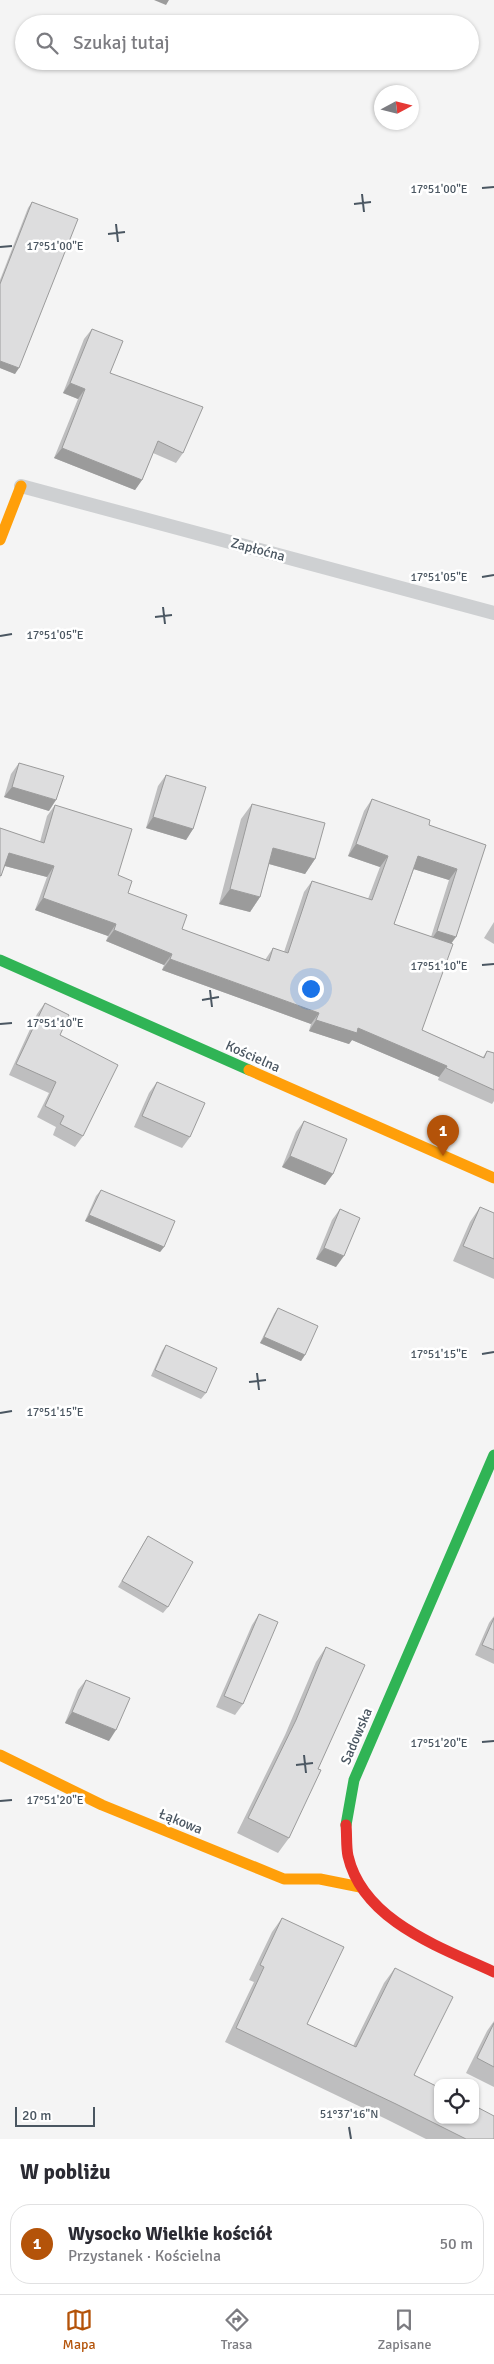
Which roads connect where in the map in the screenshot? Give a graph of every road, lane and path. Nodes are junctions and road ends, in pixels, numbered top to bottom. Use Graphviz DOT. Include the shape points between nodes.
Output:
graph roads {
  1 [pos="21,486"];
  2 [pos="0,540"];
  3 [pos="494,613"];
  4 [pos="0,960"];
  5 [pos="494,1178"];
  6 [pos="494,1455"];
  7 [pos="0,1755"];
  8 [pos="360,1887"];
  9 [pos="494,1972"];
  1 -- 2 [label="street"];
  1 -- 3 [label="lane, Zapłoćna"];
  4 -- 5 [label="street, Kościelna"];
  6 -- 8 [label="street, Sadowska" via="354,1780 346,1806 345,1831 351,1869"];
  7 -- 8 [label="street, Łąkowa" via="102,1805 284,1879 320,1879"];
  8 -- 9 [label="street, Sadowska" via="374,1906 395,1922"];
}
